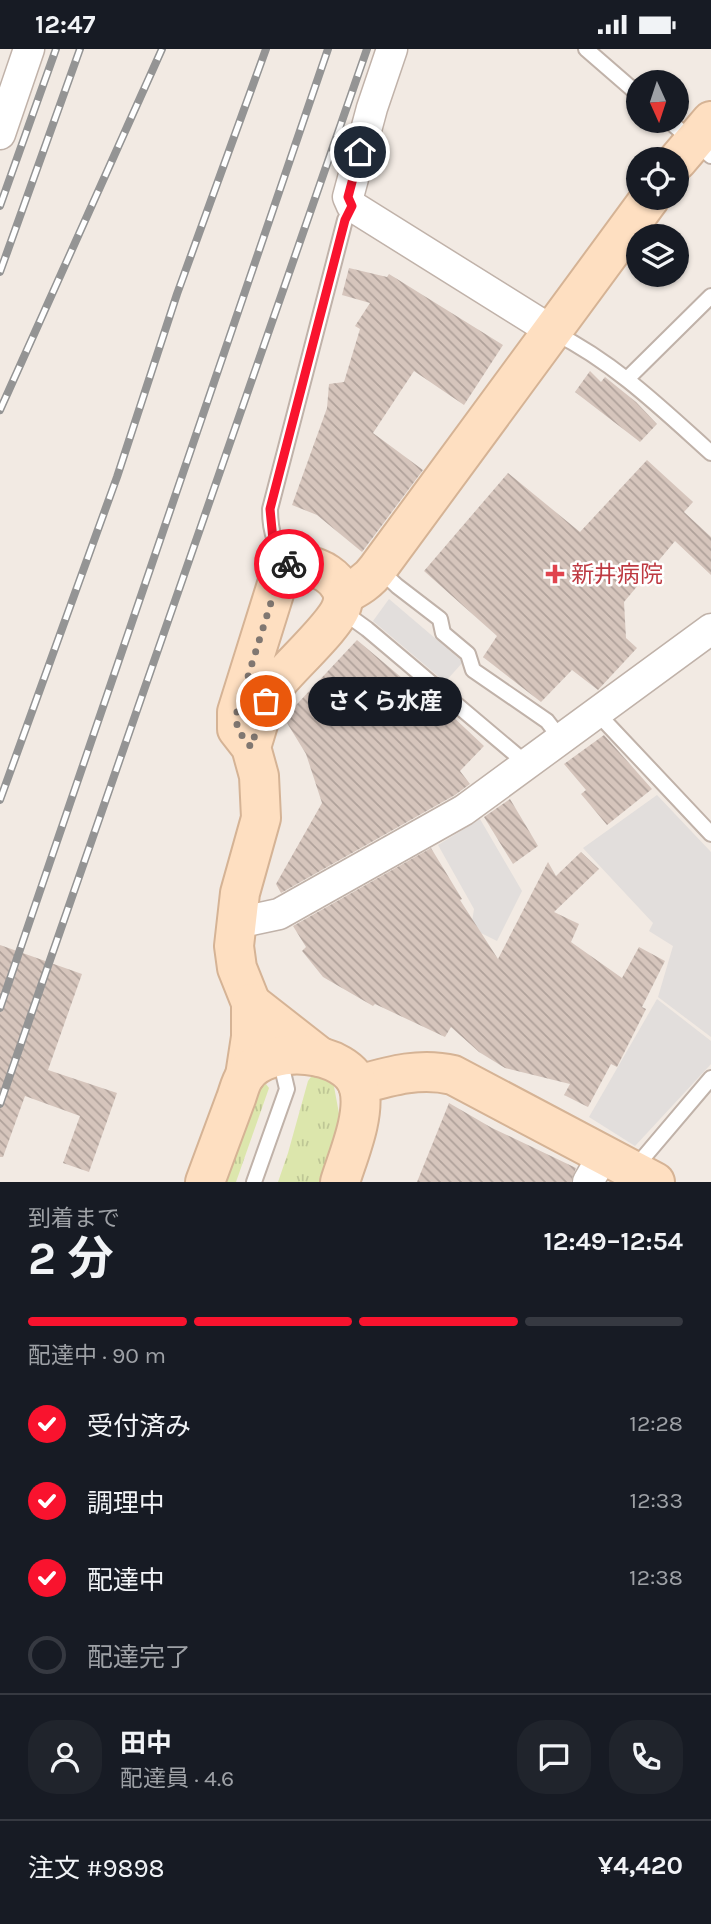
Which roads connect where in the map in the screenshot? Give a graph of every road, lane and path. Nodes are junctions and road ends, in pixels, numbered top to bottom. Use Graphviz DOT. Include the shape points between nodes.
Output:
graph roads {
  1 [pos="29,49"];
  2 [pos="392,49"];
  3 [pos="586,49"];
  4 [pos="626,84"];
  5 [pos="0,134"];
  6 [pos="352,206"];
  7 [pos="641,210"];
  8 [pos="711,296"];
  9 [pos="552,331"];
  10 [pos="628,378"];
  11 [pos="711,453"];
  12 [pos="292,568"];
  13 [pos="378,568"];
  14 [pos="341,603"];
  15 [pos="711,629"];
  16 [pos="597,713"];
  17 [pos="561,739"];
  18 [pos="251,747"];
  19 [pos="527,764"];
  20 [pos="711,834"];
  21 [pos="237,923"];
  22 [pos="251,1003"];
  23 [pos="278,1054"];
  24 [pos="320,1057"];
  25 [pos="245,1076"];
  26 [pos="711,1078"];
  27 [pos="358,1085"];
  28 [pos="596,1168"];
  29 [pos="646,1177"];
  30 [pos="205,1182"];
  31 [pos="254,1182"];
  32 [pos="340,1182"];
  1 -- 5 [label="street"];
  2 -- 6 [label="street" via="348,197"];
  3 -- 4 [label="lane"];
  6 -- 9 [label="street"];
  6 -- 12 [label="lane" via="270,509 273,540"];
  7 -- 9 [label="street"];
  8 -- 10 [label="lane"];
  9 -- 10 [label="lane"];
  9 -- 13 [label="street"];
  10 -- 11 [label="lane"];
  12 -- 14 [label="street" via="314,567 338,582"];
  12 -- 18 [label="street" via="277,583 237,712 237,729"];
  13 -- 14 [label="street"];
  13 -- 17 [label="lane" via="440,619 443,633 468,654 473,670 547,721"];
  14 -- 18 [label="street" via="275,685"];
  14 -- 19 [label="lane" via="349,615"];
  15 -- 16 [label="street"];
  16 -- 17 [label="street"];
  16 -- 20 [label="lane"];
  17 -- 19 [label="street"];
  18 -- 21 [label="street" via="259,776 261,818 240,893"];
  19 -- 21 [label="street" via="464,810 279,914"];
  21 -- 22 [label="street" via="237,968"];
  22 -- 24 [label="street"];
  22 -- 25 [label="street"];
  23 -- 24 [label="street"];
  23 -- 25 [label="street"];
  23 -- 31 [label="lane" via="287,1089"];
  24 -- 27 [label="street" via="347,1072"];
  25 -- 30 [label="street"];
  26 -- 29 [label="lane" via="644,1157"];
  27 -- 28 [label="street" via="412,1072 453,1075"];
  27 -- 32 [label="street" via="360,1110"];
  28 -- 29 [label="street"];
}
